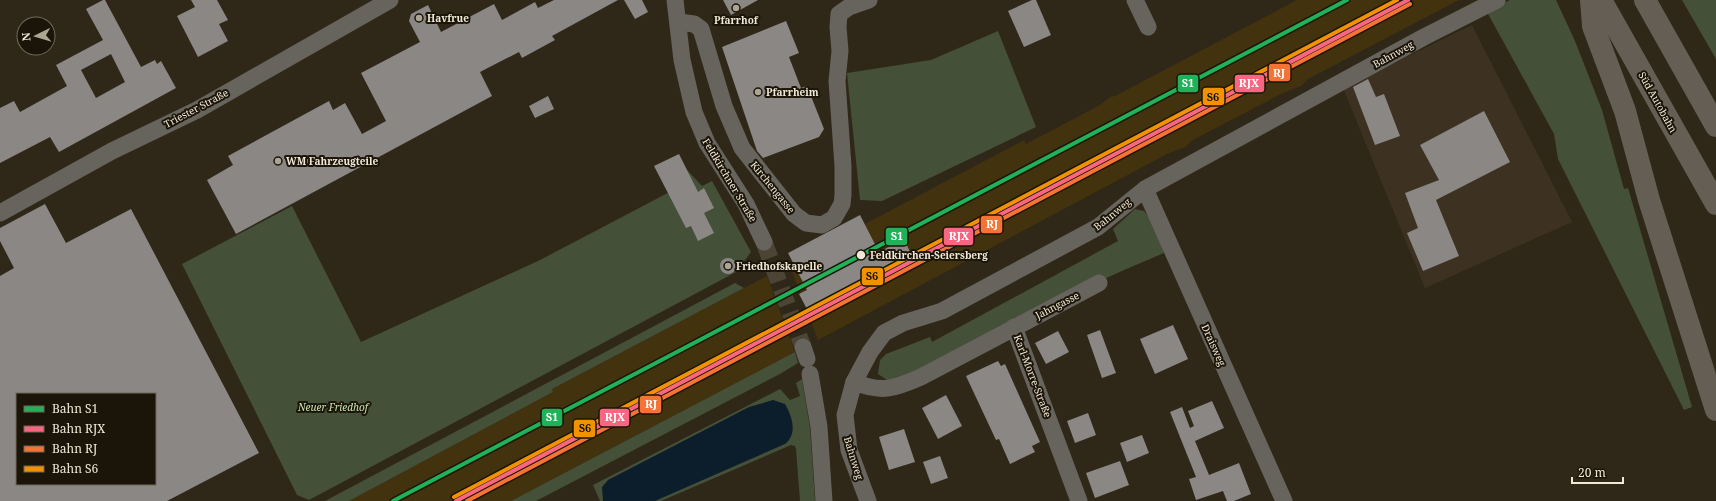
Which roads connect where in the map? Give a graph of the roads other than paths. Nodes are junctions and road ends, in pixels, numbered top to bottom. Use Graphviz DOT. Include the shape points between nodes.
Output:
graph roads {
  1 [pos="390,0"];
  2 [pos="675,0"];
  3 [pos="869,0"];
  4 [pos="1135,0"];
  5 [pos="1497,0"];
  6 [pos="1591,0"];
  7 [pos="1601,0"];
  8 [pos="1645,0"];
  9 [pos="679,22"];
  10 [pos="1148,27"];
  11 [pos="1716,126"];
  12 [pos="1145,189"];
  13 [pos="1716,204"];
  14 [pos="0,213"];
  15 [pos="764,242"];
  16 [pos="1100,283"];
  17 [pos="1014,327"];
  18 [pos="807,360"];
  19 [pos="854,382"];
  20 [pos="1716,410"];
  21 [pos="824,501"];
  22 [pos="868,501"];
  23 [pos="1080,501"];
  24 [pos="1284,501"];
  1 -- 14 [label="street, Triester Straße" via="197,110 112,151"];
  2 -- 9 [label="street, Feldkirchner Straße"];
  3 -- 9 [label="street, Kirchengasse" via="849,7 839,14 840,51 837,81 843,195 837,214 822,225 806,223 794,214 742,148 724,106 701,29 694,24"];
  4 -- 10 [label="street"];
  5 -- 12 [label="street, Bahnweg"];
  6 -- 20 [label="highway" via="1594,26 1625,111 1649,200"];
  7 -- 13 [label="highway, Süd Autobahn"];
  8 -- 11 [label="highway"];
  9 -- 15 [label="street, Feldkirchner Straße" via="685,79 699,126 716,159 746,204"];
  12 -- 19 [label="street, Bahnweg" via="1098,227 942,311 893,327 877,341"];
  12 -- 24 [label="street, Draisweg"];
  16 -- 17 [label="street, Jahngasse"];
  17 -- 19 [label="street, Karl-Morre-Straße" via="903,385 882,390 871,389"];
  17 -- 23 [label="street, Karl-Morre-Straße"];
  18 -- 21 [label="street" via="819,427"];
  19 -- 22 [label="street, Bahnweg" via="845,414 846,432 849,450"];
}
